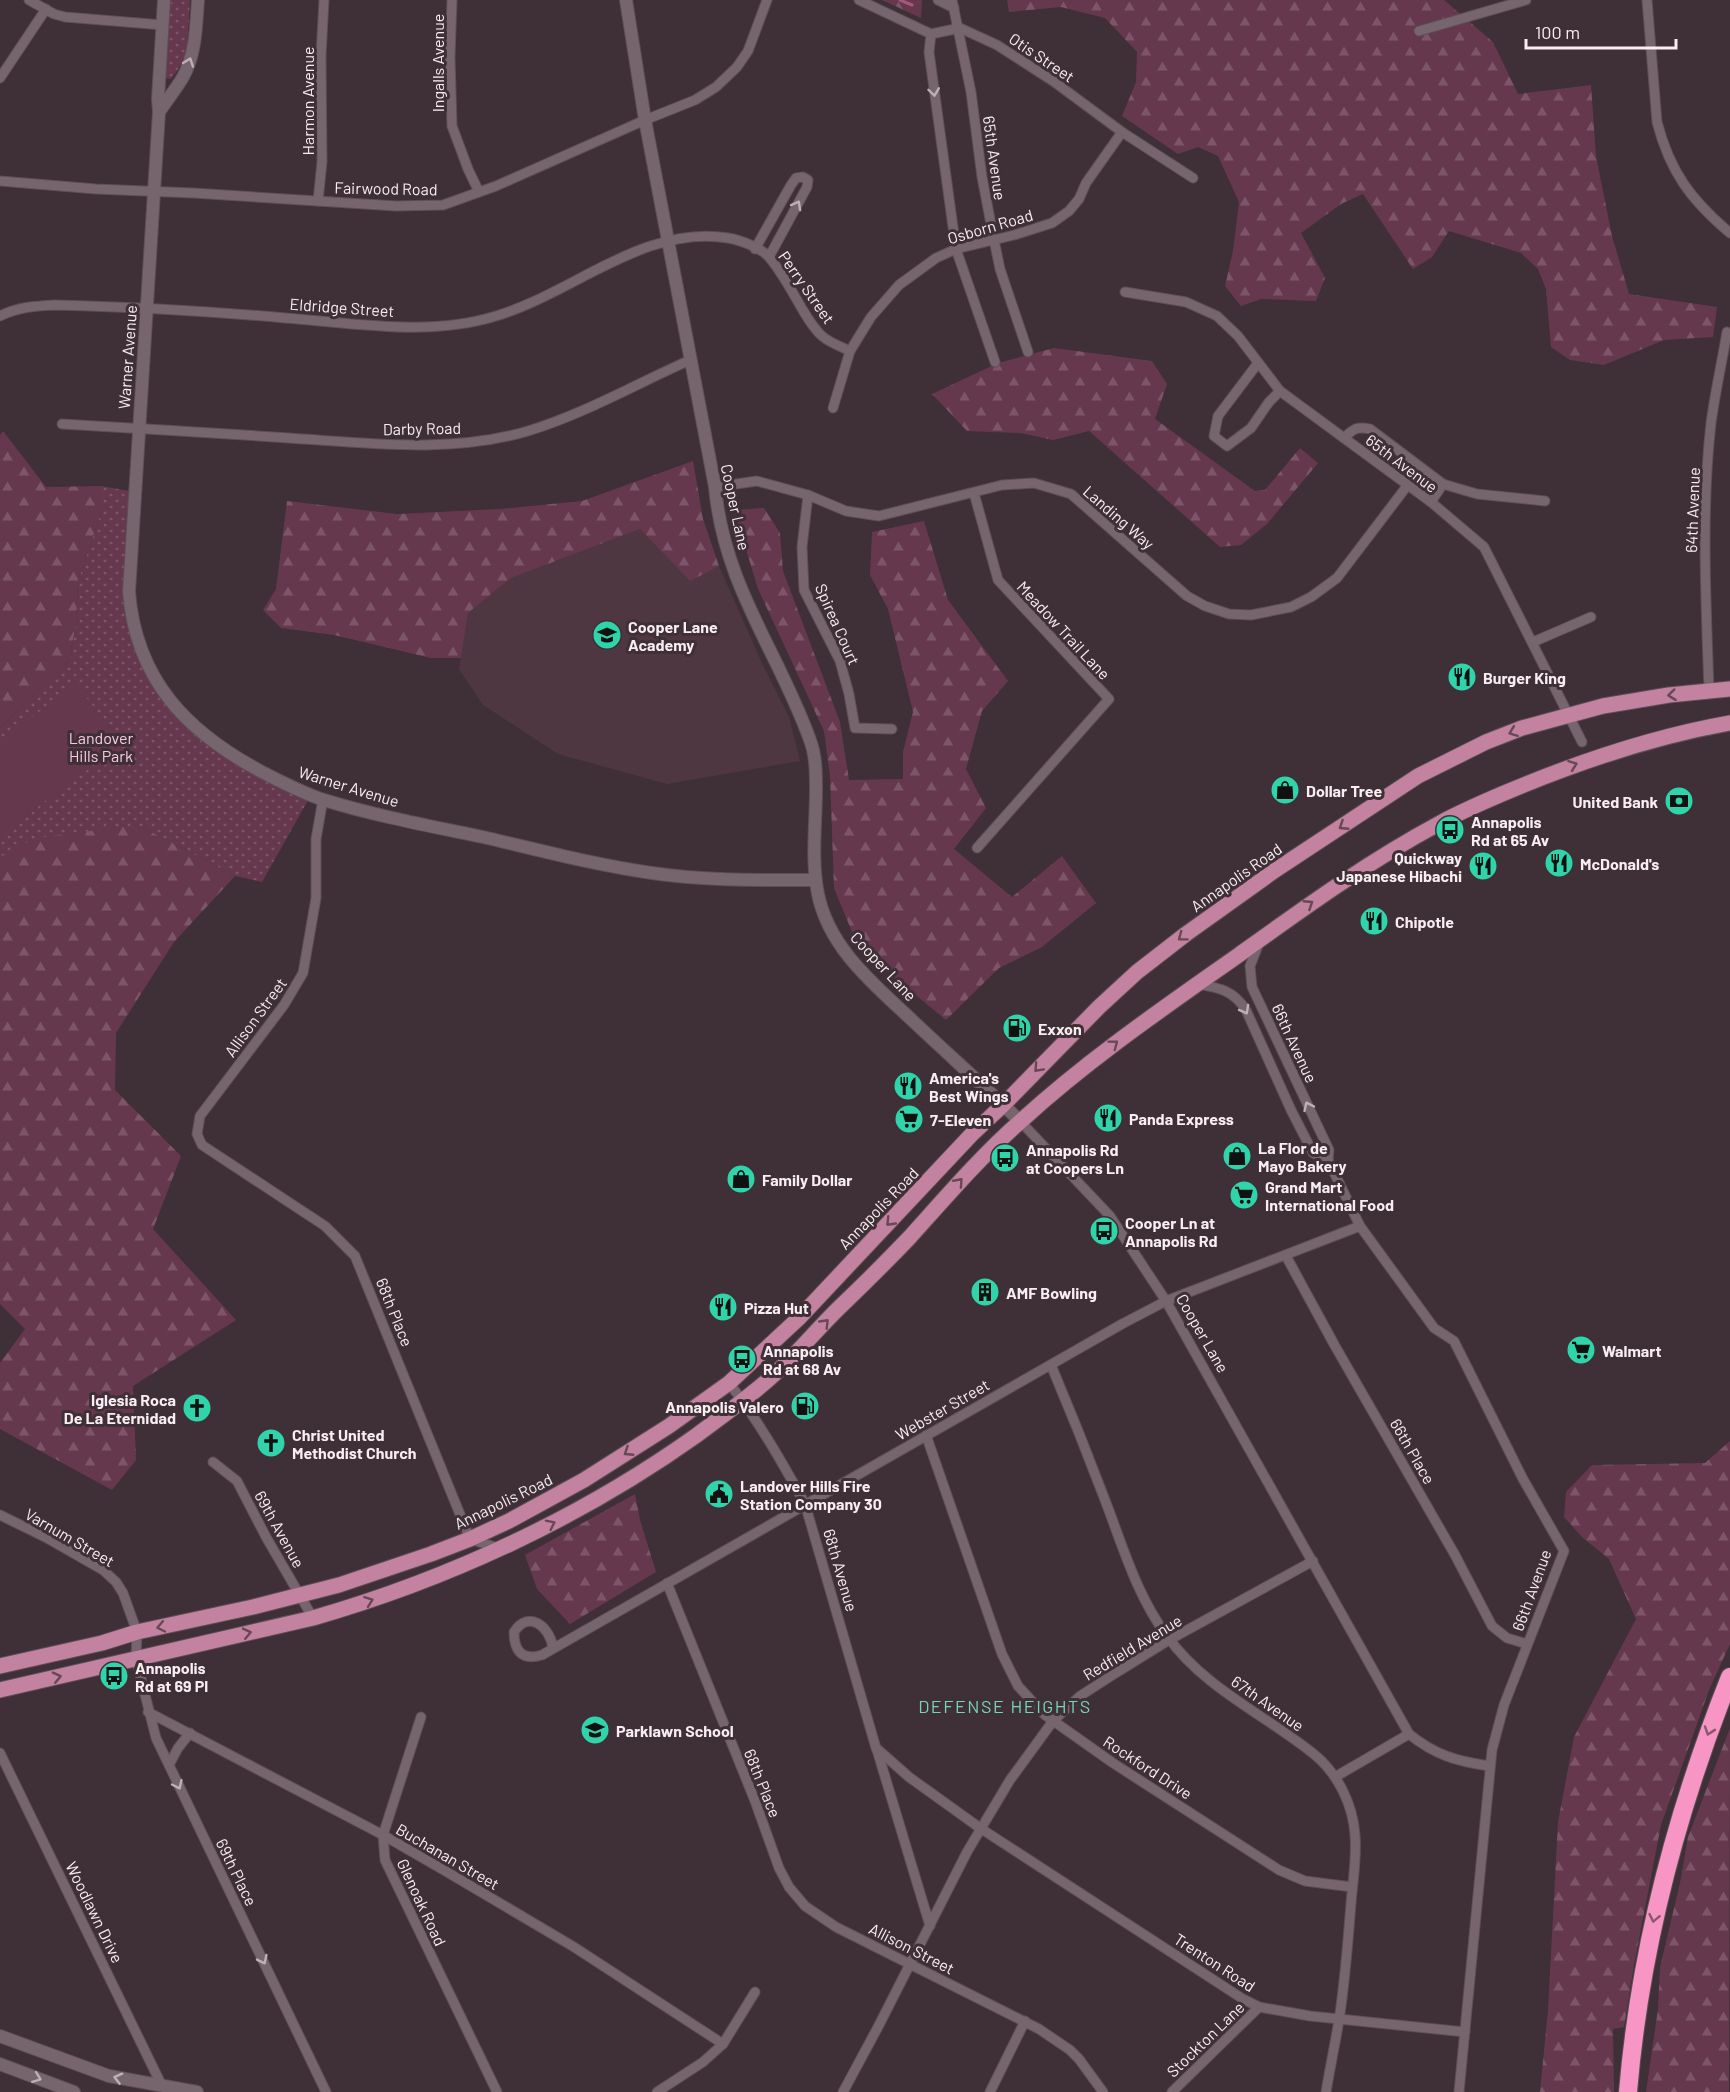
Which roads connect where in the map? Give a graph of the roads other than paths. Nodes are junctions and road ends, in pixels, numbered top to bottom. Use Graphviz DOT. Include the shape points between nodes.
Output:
graph roads {
  1 [pos="29,0"];
  2 [pos="164,0"];
  3 [pos="198,0"];
  4 [pos="324,0"];
  5 [pos="452,0"];
  6 [pos="626,0"];
  7 [pos="767,0"];
  8 [pos="859,0"];
  9 [pos="938,0"];
  10 [pos="1526,0"];
  11 [pos="1647,0"];
  12 [pos="953,4"];
  13 [pos="46,9"];
  14 [pos="163,25"];
  15 [pos="960,28"];
  16 [pos="1419,31"];
  17 [pos="931,34"];
  18 [pos="0,78"];
  19 [pos="159,112"];
  20 [pos="645,120"];
  21 [pos="1122,132"];
  22 [pos="1193,178"];
  23 [pos="0,181"];
  24 [pos="153,191"];
  25 [pos="479,192"];
  26 [pos="318,201"];
  27 [pos="1730,233"];
  28 [pos="994,240"];
  29 [pos="667,241"];
  30 [pos="755,249"];
  31 [pos="956,249"];
  32 [pos="769,257"];
  33 [pos="1125,292"];
  34 [pos="147,310"];
  35 [pos="0,316"];
  36 [pos="1727,332"];
  37 [pos="850,351"];
  38 [pos="1028,352"];
  39 [pos="690,360"];
  40 [pos="995,362"];
  41 [pos="1258,363"];
  42 [pos="1280,391"];
  43 [pos="833,408"];
  44 [pos="62,424"];
  45 [pos="139,428"];
  46 [pos="1344,438"];
  47 [pos="1443,484"];
  48 [pos="1407,486"];
  49 [pos="715,487"];
  50 [pos="974,493"];
  51 [pos="808,495"];
  52 [pos="1545,501"];
  53 [pos="1431,502"];
  54 [pos="1591,617"];
  55 [pos="1533,642"];
  56 [pos="1730,689"];
  57 [pos="1709,690"];
  58 [pos="1569,715"];
  59 [pos="1730,723"];
  60 [pos="892,729"];
  61 [pos="1582,742"];
  62 [pos="323,799"];
  63 [pos="977,848"];
  64 [pos="816,879"];
  65 [pos="1261,938"];
  66 [pos="1197,984"];
  67 [pos="1003,1105"];
  68 [pos="1020,1121"];
  69 [pos="197,1134"];
  70 [pos="1329,1160"];
  71 [pos="1360,1226"];
  72 [pos="1286,1256"];
  73 [pos="1166,1301"];
  74 [pos="1050,1365"];
  75 [pos="729,1383"];
  76 [pos="743,1401"];
  77 [pos="926,1435"];
  78 [pos="213,1462"];
  79 [pos="805,1504"];
  80 [pos="0,1515"];
  81 [pos="470,1539"];
  82 [pos="498,1548"];
  83 [pos="1313,1561"];
  84 [pos="667,1583"];
  85 [pos="300,1596"];
  86 [pos="313,1618"];
  87 [pos="137,1632"];
  88 [pos="1169,1640"];
  89 [pos="1527,1644"];
  90 [pos="553,1648"];
  91 [pos="136,1659"];
  92 [pos="0,1666"];
  93 [pos="1730,1677"];
  94 [pos="0,1690"];
  95 [pos="148,1712"];
  96 [pos="421,1717"];
  97 [pos="1053,1721"];
  98 [pos="190,1733"];
  99 [pos="1409,1734"];
  100 [pos="876,1748"];
  101 [pos="0,1753"];
  102 [pos="169,1766"];
  103 [pos="1489,1766"];
  104 [pos="1335,1777"];
  105 [pos="980,1828"];
  106 [pos="383,1835"];
  107 [pos="1352,1887"];
  108 [pos="793,1892"];
  109 [pos="930,1926"];
  110 [pos="911,1964"];
  111 [pos="755,1992"];
  112 [pos="1259,2007"];
  113 [pos="1339,2019"];
  114 [pos="1025,2021"];
  115 [pos="1465,2032"];
  116 [pos="0,2036"];
  117 [pos="723,2043"];
  118 [pos="0,2064"];
  119 [pos="162,2086"];
  120 [pos="74,2092"];
  121 [pos="197,2092"];
  122 [pos="326,2092"];
  123 [pos="497,2092"];
  124 [pos="657,2092"];
  125 [pos="843,2092"];
  126 [pos="990,2092"];
  127 [pos="1103,2092"];
  128 [pos="1172,2092"];
  129 [pos="1326,2092"];
  130 [pos="1459,2092"];
  131 [pos="1628,2092"];
  1 -- 13 [label="street"];
  2 -- 14 [label="street, Warner Avenue"];
  19 -- 3 [label="street, Warner Avenue, one-way" via="190,63"];
  4 -- 26 [label="street, Harmon Avenue"];
  5 -- 25 [label="street, Ingalls Avenue" via="452,126"];
  6 -- 20 [label="street, Cooper Lane"];
  7 -- 20 [label="street, Fairwood Road" via="748,51 717,87"];
  8 -- 17 [label="street"];
  9 -- 12 [label="street"];
  10 -- 16 [label="street"];
  11 -- 27 [label="street" via="1660,134 1688,191"];
  12 -- 15 [label="street, 65th Avenue"];
  13 -- 14 [label="street" via="65,17"];
  13 -- 18 [label="street"];
  14 -- 19 [label="street, Warner Avenue"];
  15 -- 17 [label="street"];
  15 -- 21 [label="street, Otis Street" via="996,45 1053,81"];
  15 -- 28 [label="street, 65th Avenue"];
  17 -- 31 [label="street, one-way" via="929,52"];
  19 -- 24 [label="street, Warner Avenue"];
  20 -- 25 [label="street, Fairwood Road"];
  20 -- 29 [label="street, Cooper Lane"];
  21 -- 22 [label="street, Otis Street"];
  21 -- 28 [label="street, Osborn Road" via="1069,211 1052,223"];
  23 -- 24 [label="street, Fairwood Road"];
  24 -- 26 [label="street, Fairwood Road"];
  24 -- 34 [label="street, Warner Avenue"];
  25 -- 26 [label="street, Fairwood Road" via="443,205"];
  28 -- 31 [label="street, Osborn Road"];
  28 -- 38 [label="street, 65th Avenue"];
  29 -- 30 [label="street, Perry Street" via="709,236 730,238"];
  29 -- 34 [label="street, Eldridge Street" via="644,247 526,306 470,324 401,327"];
  29 -- 39 [label="street, Cooper Lane"];
  30 -- 32 [label="street, Perry Street"];
  32 -- 30 [label="street, one-way" via="807,187 808,180 803,177 796,177"];
  31 -- 37 [label="street, Osborn Road" via="936,258 899,285 871,317"];
  31 -- 40 [label="street"];
  32 -- 37 [label="street, Perry Street" via="812,325"];
  33 -- 41 [label="street, 65th Avenue" via="1186,302 1217,316"];
  34 -- 35 [label="street, Eldridge Street" via="55,305 29,307"];
  34 -- 45 [label="street, Warner Avenue"];
  36 -- 57 [label="street, 64th Avenue" via="1711,422 1707,480"];
  37 -- 43 [label="street, Osborn Road"];
  39 -- 45 [label="street, Darby Road" via="562,419 527,431 463,443 365,443"];
  39 -- 49 [label="street, Cooper Lane"];
  41 -- 42 [label="street, 65th Avenue"];
  41 -- 42 [label="street" via="1218,416 1214,436 1227,446 1251,428"];
  42 -- 46 [label="street, 65th Avenue"];
  44 -- 45 [label="street, Darby Road"];
  45 -- 62 [label="street, Warner Avenue" via="129,592 135,631 147,664 161,690 200,732 228,753 291,787"];
  46 -- 47 [label="street" via="1360,426 1370,429"];
  46 -- 48 [label="street, 65th Avenue"];
  47 -- 52 [label="street" via="1477,494"];
  47 -- 53 [label="street"];
  48 -- 50 [label="street, Landing Way" via="1336,578 1291,607 1251,615 1229,614 1187,596 1071,494 1034,483 1002,485"];
  48 -- 53 [label="street, 65th Avenue"];
  49 -- 51 [label="street, Landing Way" via="757,482"];
  49 -- 64 [label="street, Cooper Lane" via="727,552 744,598 812,743"];
  50 -- 51 [label="street, Landing Way" via="879,516 846,511"];
  50 -- 63 [label="street, Meadow Trail Lane" via="998,580 1109,699"];
  51 -- 60 [label="street, Spirea Court" via="802,547 804,590 840,661 855,728"];
  53 -- 55 [label="street, 65th Avenue" via="1484,548"];
  54 -- 55 [label="street"];
  55 -- 58 [label="street, 65th Avenue"];
  56 -- 57 [label="main road, Annapolis Road"];
  57 -- 58 [label="main road, Annapolis Road, one-way"];
  58 -- 61 [label="street, 65th Avenue"];
  58 -- 67 [label="main road, Annapolis Road, one-way" via="1486,742 1418,776 1269,875 1137,972"];
  65 -- 59 [label="main road, one-way" via="1406,842 1464,811 1608,753"];
  62 -- 64 [label="street, Warner Avenue" via="652,873"];
  62 -- 69 [label="street, Allison Street" via="315,839 316,898 303,973 270,1024 200,1116"];
  64 -- 67 [label="street, Cooper Lane" via="826,920 852,961"];
  65 -- 66 [label="main road"];
  70 -- 65 [label="street, 66th Avenue, one-way" via="1329,1150 1252,987 1250,966"];
  68 -- 66 [label="main road, one-way" via="1096,1057"];
  66 -- 70 [label="street, 66th Avenue, one-way" via="1227,991 1239,999 1313,1153"];
  67 -- 68 [label="street, Cooper Lane"];
  67 -- 75 [label="main road, Annapolis Road, one-way" via="802,1314"];
  68 -- 73 [label="street, Cooper Lane" via="1110,1216"];
  76 -- 68 [label="main road, one-way" via="789,1361"];
  69 -- 81 [label="street, 68th Place" via="202,1145 325,1226 355,1256"];
  70 -- 71 [label="street, 66th Avenue"];
  71 -- 72 [label="street, Webster Street"];
  71 -- 89 [label="street, 66th Avenue" via="1434,1328 1454,1341 1564,1551"];
  72 -- 73 [label="street, Webster Street"];
  72 -- 89 [label="street, 66th Place" via="1492,1626 1506,1638"];
  73 -- 74 [label="street, Webster Street"];
  73 -- 83 [label="street, Cooper Lane"];
  74 -- 77 [label="street, Webster Street"];
  74 -- 88 [label="street, 67th Avenue" via="1140,1590"];
  75 -- 76 [label="street, 68th Avenue"];
  75 -- 81 [label="main road, Annapolis Road, one-way" via="584,1480"];
  76 -- 79 [label="street, 68th Avenue"];
  82 -- 76 [label="main road, one-way" via="555,1522 630,1479"];
  77 -- 79 [label="street, Webster Street"];
  77 -- 97 [label="street, Rockford Drive" via="1008,1670 1027,1698"];
  78 -- 85 [label="street, 69th Avenue" via="237,1480"];
  79 -- 84 [label="street, Webster Street"];
  79 -- 100 [label="street, 68th Avenue"];
  80 -- 87 [label="street, Varnum Street" via="103,1570 123,1593"];
  81 -- 82 [label="street"];
  81 -- 85 [label="main road, Annapolis Road"];
  86 -- 82 [label="main road, one-way" via="383,1596"];
  83 -- 88 [label="street, Redfield Avenue"];
  83 -- 99 [label="street, Cooper Lane"];
  84 -- 90 [label="street, Webster Street"];
  84 -- 108 [label="street, 68th Place" via="779,1868"];
  85 -- 86 [label="street, 69th Avenue"];
  85 -- 87 [label="main road, Annapolis Road, one-way"];
  91 -- 86 [label="main road, one-way"];
  87 -- 91 [label="street, Varnum Street"];
  87 -- 92 [label="main road, Annapolis Road"];
  88 -- 97 [label="street, Redfield Avenue" via="1080,1696"];
  88 -- 104 [label="street, 67th Avenue" via="1191,1664 1252,1713 1301,1744"];
  89 -- 103 [label="street, 66th Avenue" via="1504,1705"];
  90 -- 90 [label="street" via="540,1624 523,1622 514,1632 516,1648 526,1657 533,1658"];
  94 -- 91 [label="main road, one-way"];
  91 -- 95 [label="street, 69th Place"];
  93 -- 131 [label="highway, one-way" via="1690,1784 1656,1906 1634,2030"];
  95 -- 98 [label="street, Buchanan Street"];
  95 -- 102 [label="street, 69th Place"];
  96 -- 106 [label="street, Glenoak Road"];
  97 -- 105 [label="street, Redfield Avenue"];
  97 -- 107 [label="street, Rockford Drive" via="1292,1877"];
  98 -- 102 [label="street"];
  98 -- 106 [label="street, Buchanan Street"];
  99 -- 103 [label="street, Cooper Lane" via="1445,1757"];
  99 -- 104 [label="street"];
  100 -- 105 [label="street"];
  100 -- 109 [label="street, 68th Avenue"];
  101 -- 119 [label="street, Woodlawn Drive"];
  102 -- 122 [label="street, 69th Place, one-way"];
  103 -- 115 [label="street, 66th Avenue"];
  104 -- 107 [label="street, 67th Avenue" via="1355,1834"];
  105 -- 109 [label="street"];
  105 -- 112 [label="street, Trenton Road"];
  106 -- 117 [label="street, Buchanan Street" via="574,1947"];
  106 -- 123 [label="street, Glenoak Road" via="390,1873"];
  107 -- 113 [label="street, 67th Avenue"];
  108 -- 110 [label="street, Allison Street" via="817,1916"];
  109 -- 110 [label="street"];
  110 -- 114 [label="street, Allison Street"];
  110 -- 125 [label="street"];
  111 -- 117 [label="street"];
  112 -- 113 [label="street, Trenton Road"];
  112 -- 128 [label="street, Stockton Lane"];
  113 -- 115 [label="street, Trenton Road"];
  113 -- 129 [label="street, 67th Avenue"];
  114 -- 126 [label="street"];
  114 -- 127 [label="street, Allison Street" via="1070,2050"];
  115 -- 130 [label="street, 66th Avenue"];
  119 -- 116 [label="street, one-way" via="109,2076"];
  117 -- 124 [label="street" via="703,2062"];
  118 -- 120 [label="street, one-way"];
  119 -- 121 [label="street"];
}
